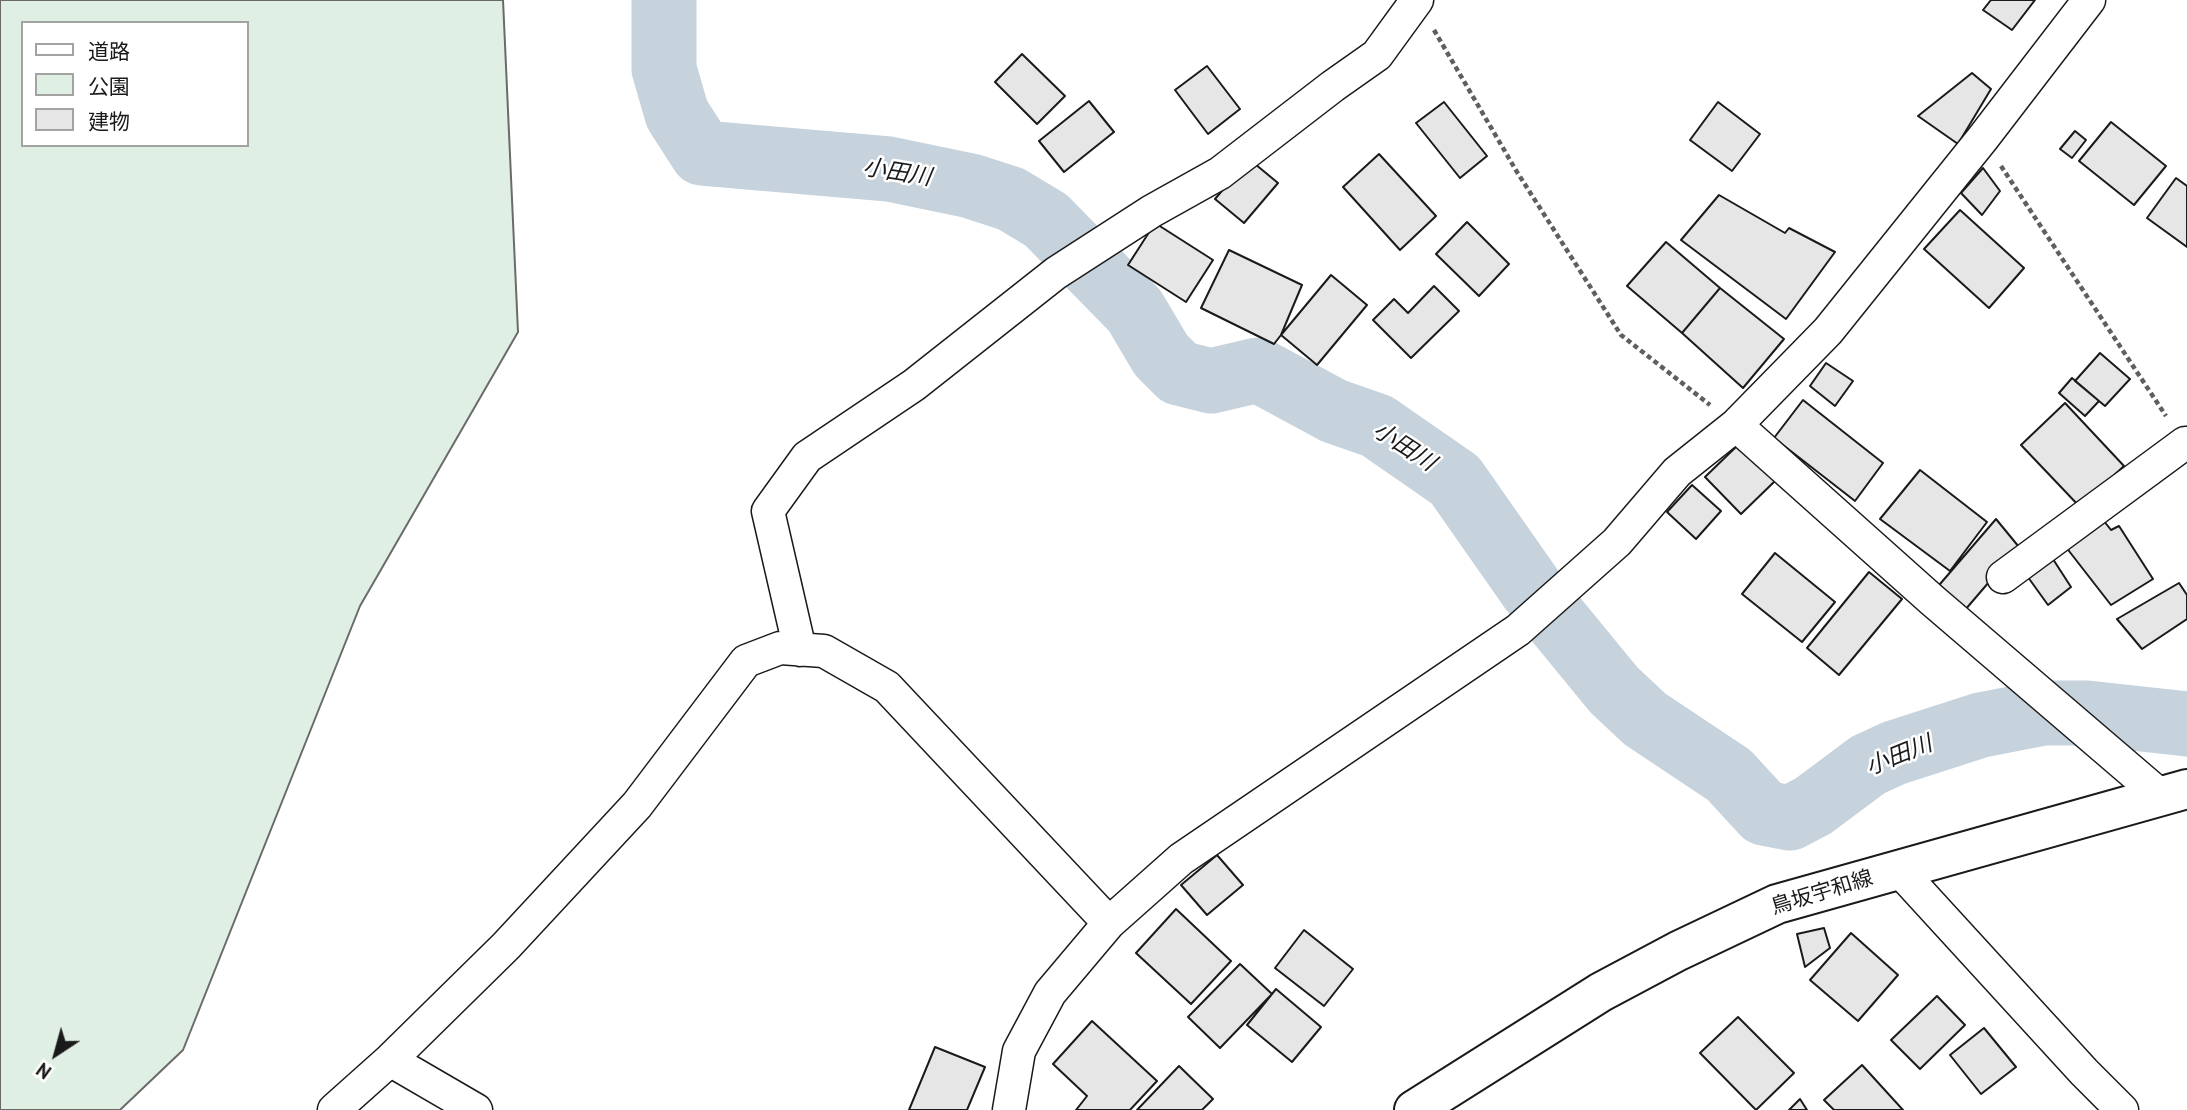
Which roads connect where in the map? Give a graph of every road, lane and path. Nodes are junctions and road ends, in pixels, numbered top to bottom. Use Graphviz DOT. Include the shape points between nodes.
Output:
graph roads {
  1 [pos="1417,0"];
  2 [pos="2089,0"];
  3 [pos="1983,138"];
  4 [pos="1736,425"];
  5 [pos="2185,443"];
  6 [pos="2003,577"];
  7 [pos="800,650"];
  8 [pos="2174,793"];
  9 [pos="1900,871"];
  10 [pos="1110,923"];
  11 [pos="390,1060"];
  12 [pos="334,1110"];
  13 [pos="476,1110"];
  14 [pos="1009,1110"];
  15 [pos="1414,1110"];
  16 [pos="2122,1110"];
  1 -- 4 [label="path" via="1517,172 1621,335"];
  1 -- 7 [label="street" via="1377,55 1220,173 1056,273 914,385 807,457 768,511"];
  2 -- 3 [label="street"];
  3 -- 4 [label="street" via="1828,331"];
  3 -- 5 [label="path"];
  4 -- 8 [label="street" via="1932,600"];
  4 -- 10 [label="street" via="1677,472 1617,542 1518,630 1181,859"];
  5 -- 6 [label="street"];
  7 -- 10 [label="street" via="824,651 887,687"];
  7 -- 11 [label="street" via="780,648 746,661 637,805 506,946"];
  8 -- 9 [label="main road, 鳥坂宇和線"];
  9 -- 15 [label="main road, 鳥坂宇和線" via="1777,904 1678,951 1601,992"];
  9 -- 16 [label="street"];
  10 -- 14 [label="street" via="1050,993 1020,1051"];
  11 -- 12 [label="street"];
  11 -- 13 [label="street"];
}
